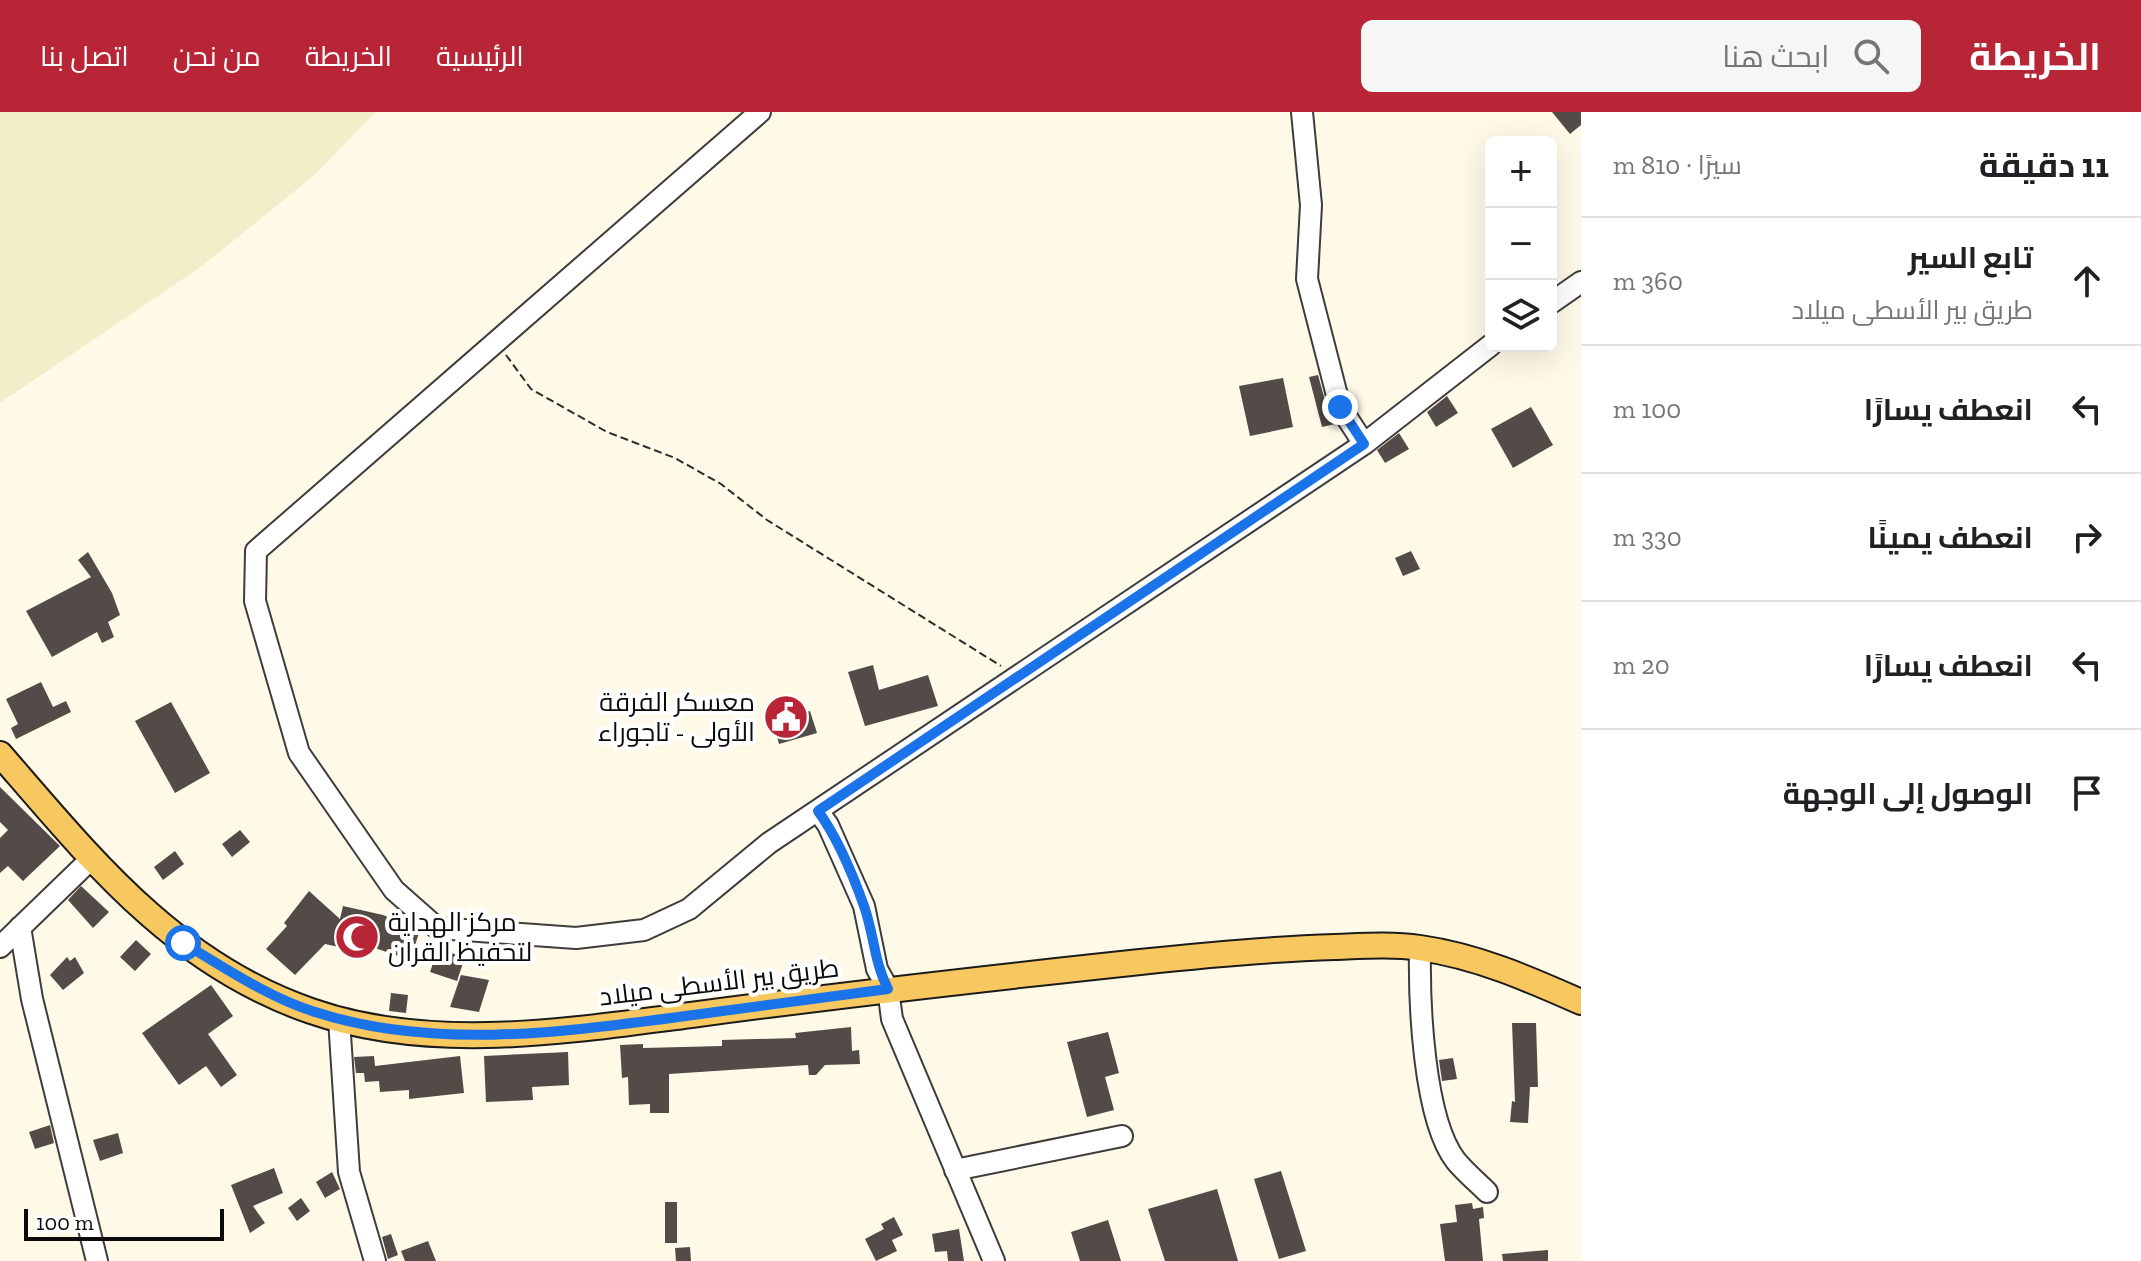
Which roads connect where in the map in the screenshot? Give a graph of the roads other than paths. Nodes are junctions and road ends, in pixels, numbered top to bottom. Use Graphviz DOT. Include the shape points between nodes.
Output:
graph roads {
  1 [pos="760,112"];
  2 [pos="1302,112"];
  3 [pos="1581,282"];
  4 [pos="1557,299"];
  5 [pos="1485,350"];
  6 [pos="1364,444"];
  7 [pos="0,754"];
  8 [pos="818,811"];
  9 [pos="90,860"];
  10 [pos="20,927"];
  11 [pos="0,947"];
  12 [pos="1420,948"];
  13 [pos="888,989"];
  14 [pos="1581,1002"];
  15 [pos="339,1019"];
  16 [pos="1122,1136"];
  17 [pos="955,1170"];
  18 [pos="1487,1192"];
  19 [pos="97,1261"];
  20 [pos="375,1261"];
  21 [pos="994,1261"];
  1 -- 8 [label="street" via="256,551 255,601 299,753 394,890 437,928 576,938 644,930 689,909 769,843"];
  2 -- 6 [label="street" via="1311,205 1307,279 1340,407"];
  3 -- 4 [label="street"];
  5 -- 6 [label="street"];
  6 -- 8 [label="street"];
  7 -- 9 [label="main road, طريق بير الأسطى ميلاد"];
  8 -- 13 [label="street" via="864,906 877,969"];
  9 -- 10 [label="street"];
  9 -- 15 [label="main road, طريق بير الأسطى ميلاد" via="183,943 252,984"];
  10 -- 11 [label="street"];
  10 -- 19 [label="street" via="32,999"];
  12 -- 13 [label="main road, طريق بير الأسطى ميلاد" via="1263,949"];
  12 -- 14 [label="main road, طريق بير الأسطى ميلاد" via="1492,964"];
  12 -- 18 [label="street" via="1419,1018 1443,1134 1455,1159"];
  13 -- 15 [label="main road, طريق بير الأسطى ميلاد" via="554,1031 427,1034"];
  13 -- 17 [label="street" via="892,1019"];
  15 -- 20 [label="street" via="349,1172"];
  16 -- 17 [label="street"];
  17 -- 21 [label="street"];
}
